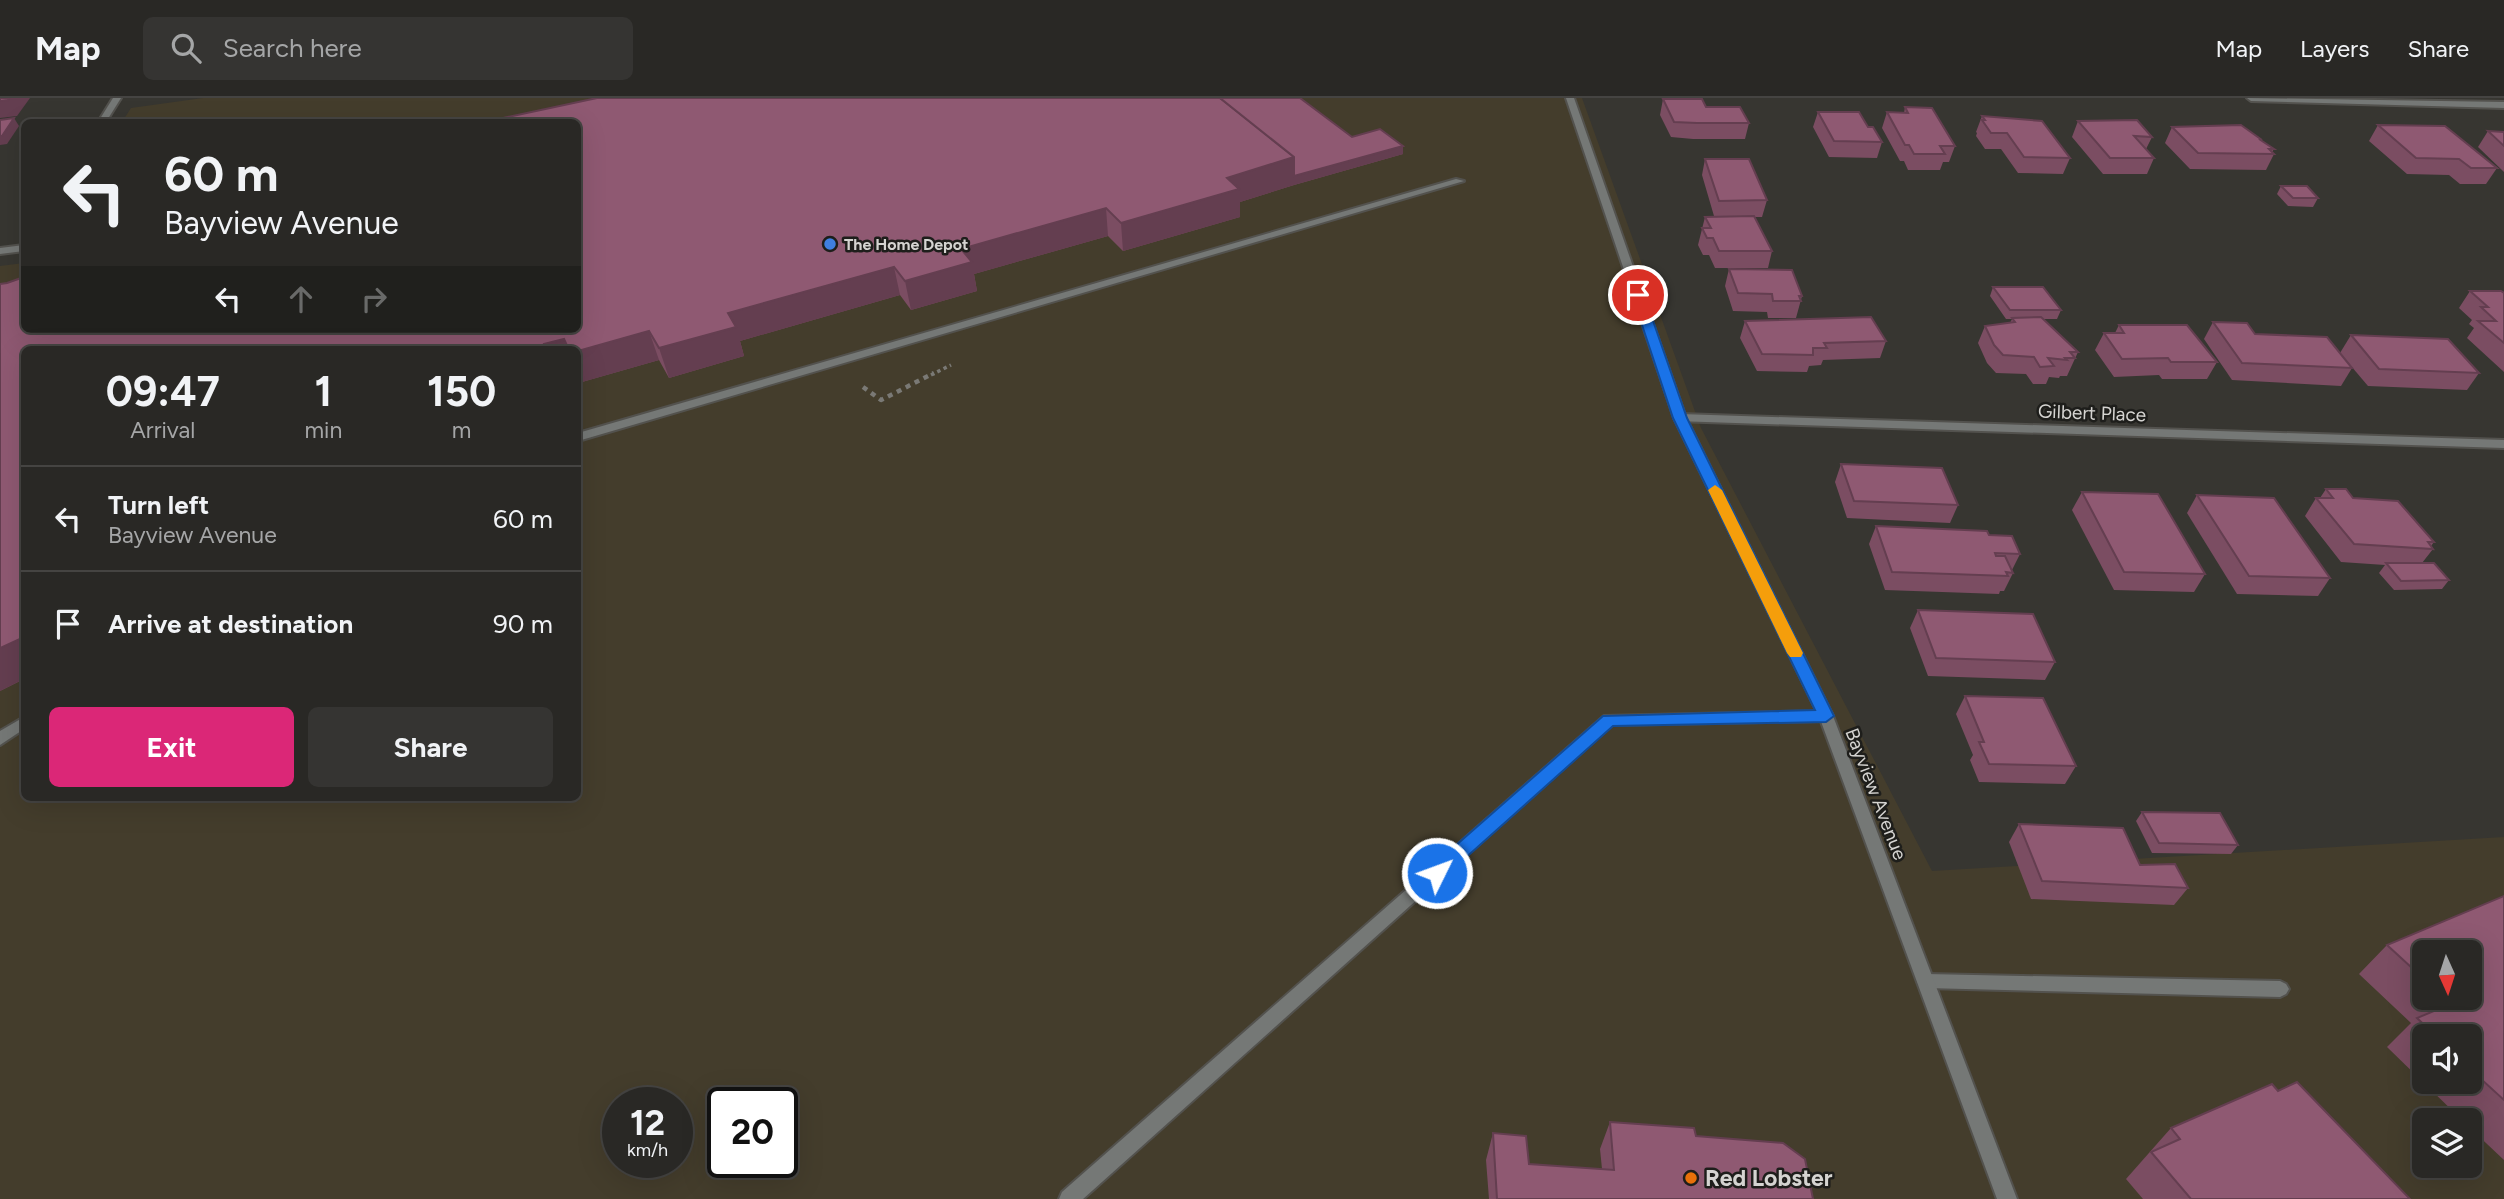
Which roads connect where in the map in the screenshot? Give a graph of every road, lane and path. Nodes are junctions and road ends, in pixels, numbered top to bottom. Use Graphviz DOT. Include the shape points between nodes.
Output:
graph roads {
  1 [pos="117,98"];
  2 [pos="1570,98"];
  3 [pos="2251,98"];
  4 [pos="2504,104"];
  5 [pos="104,119"];
  6 [pos="1459,181"];
  7 [pos="21,248"];
  8 [pos="0,251"];
  9 [pos="1680,418"];
  10 [pos="581,436"];
  11 [pos="2504,444"];
  12 [pos="1826,716"];
  13 [pos="21,724"];
  14 [pos="0,739"];
  15 [pos="1926,981"];
  16 [pos="2280,989"];
  17 [pos="1069,1199"];
  18 [pos="2007,1199"];
  1 -- 5 [label="street"];
  2 -- 9 [label="street, Bayview Avenue"];
  3 -- 4 [label="street"];
  6 -- 10 [label="street"];
  7 -- 8 [label="street"];
  9 -- 11 [label="street, Gilbert Place"];
  9 -- 12 [label="street, Bayview Avenue"];
  12 -- 15 [label="street, Bayview Avenue"];
  12 -- 17 [label="street" via="1609,720"];
  13 -- 14 [label="street"];
  15 -- 16 [label="street"];
  15 -- 18 [label="street, Bayview Avenue"];
}
